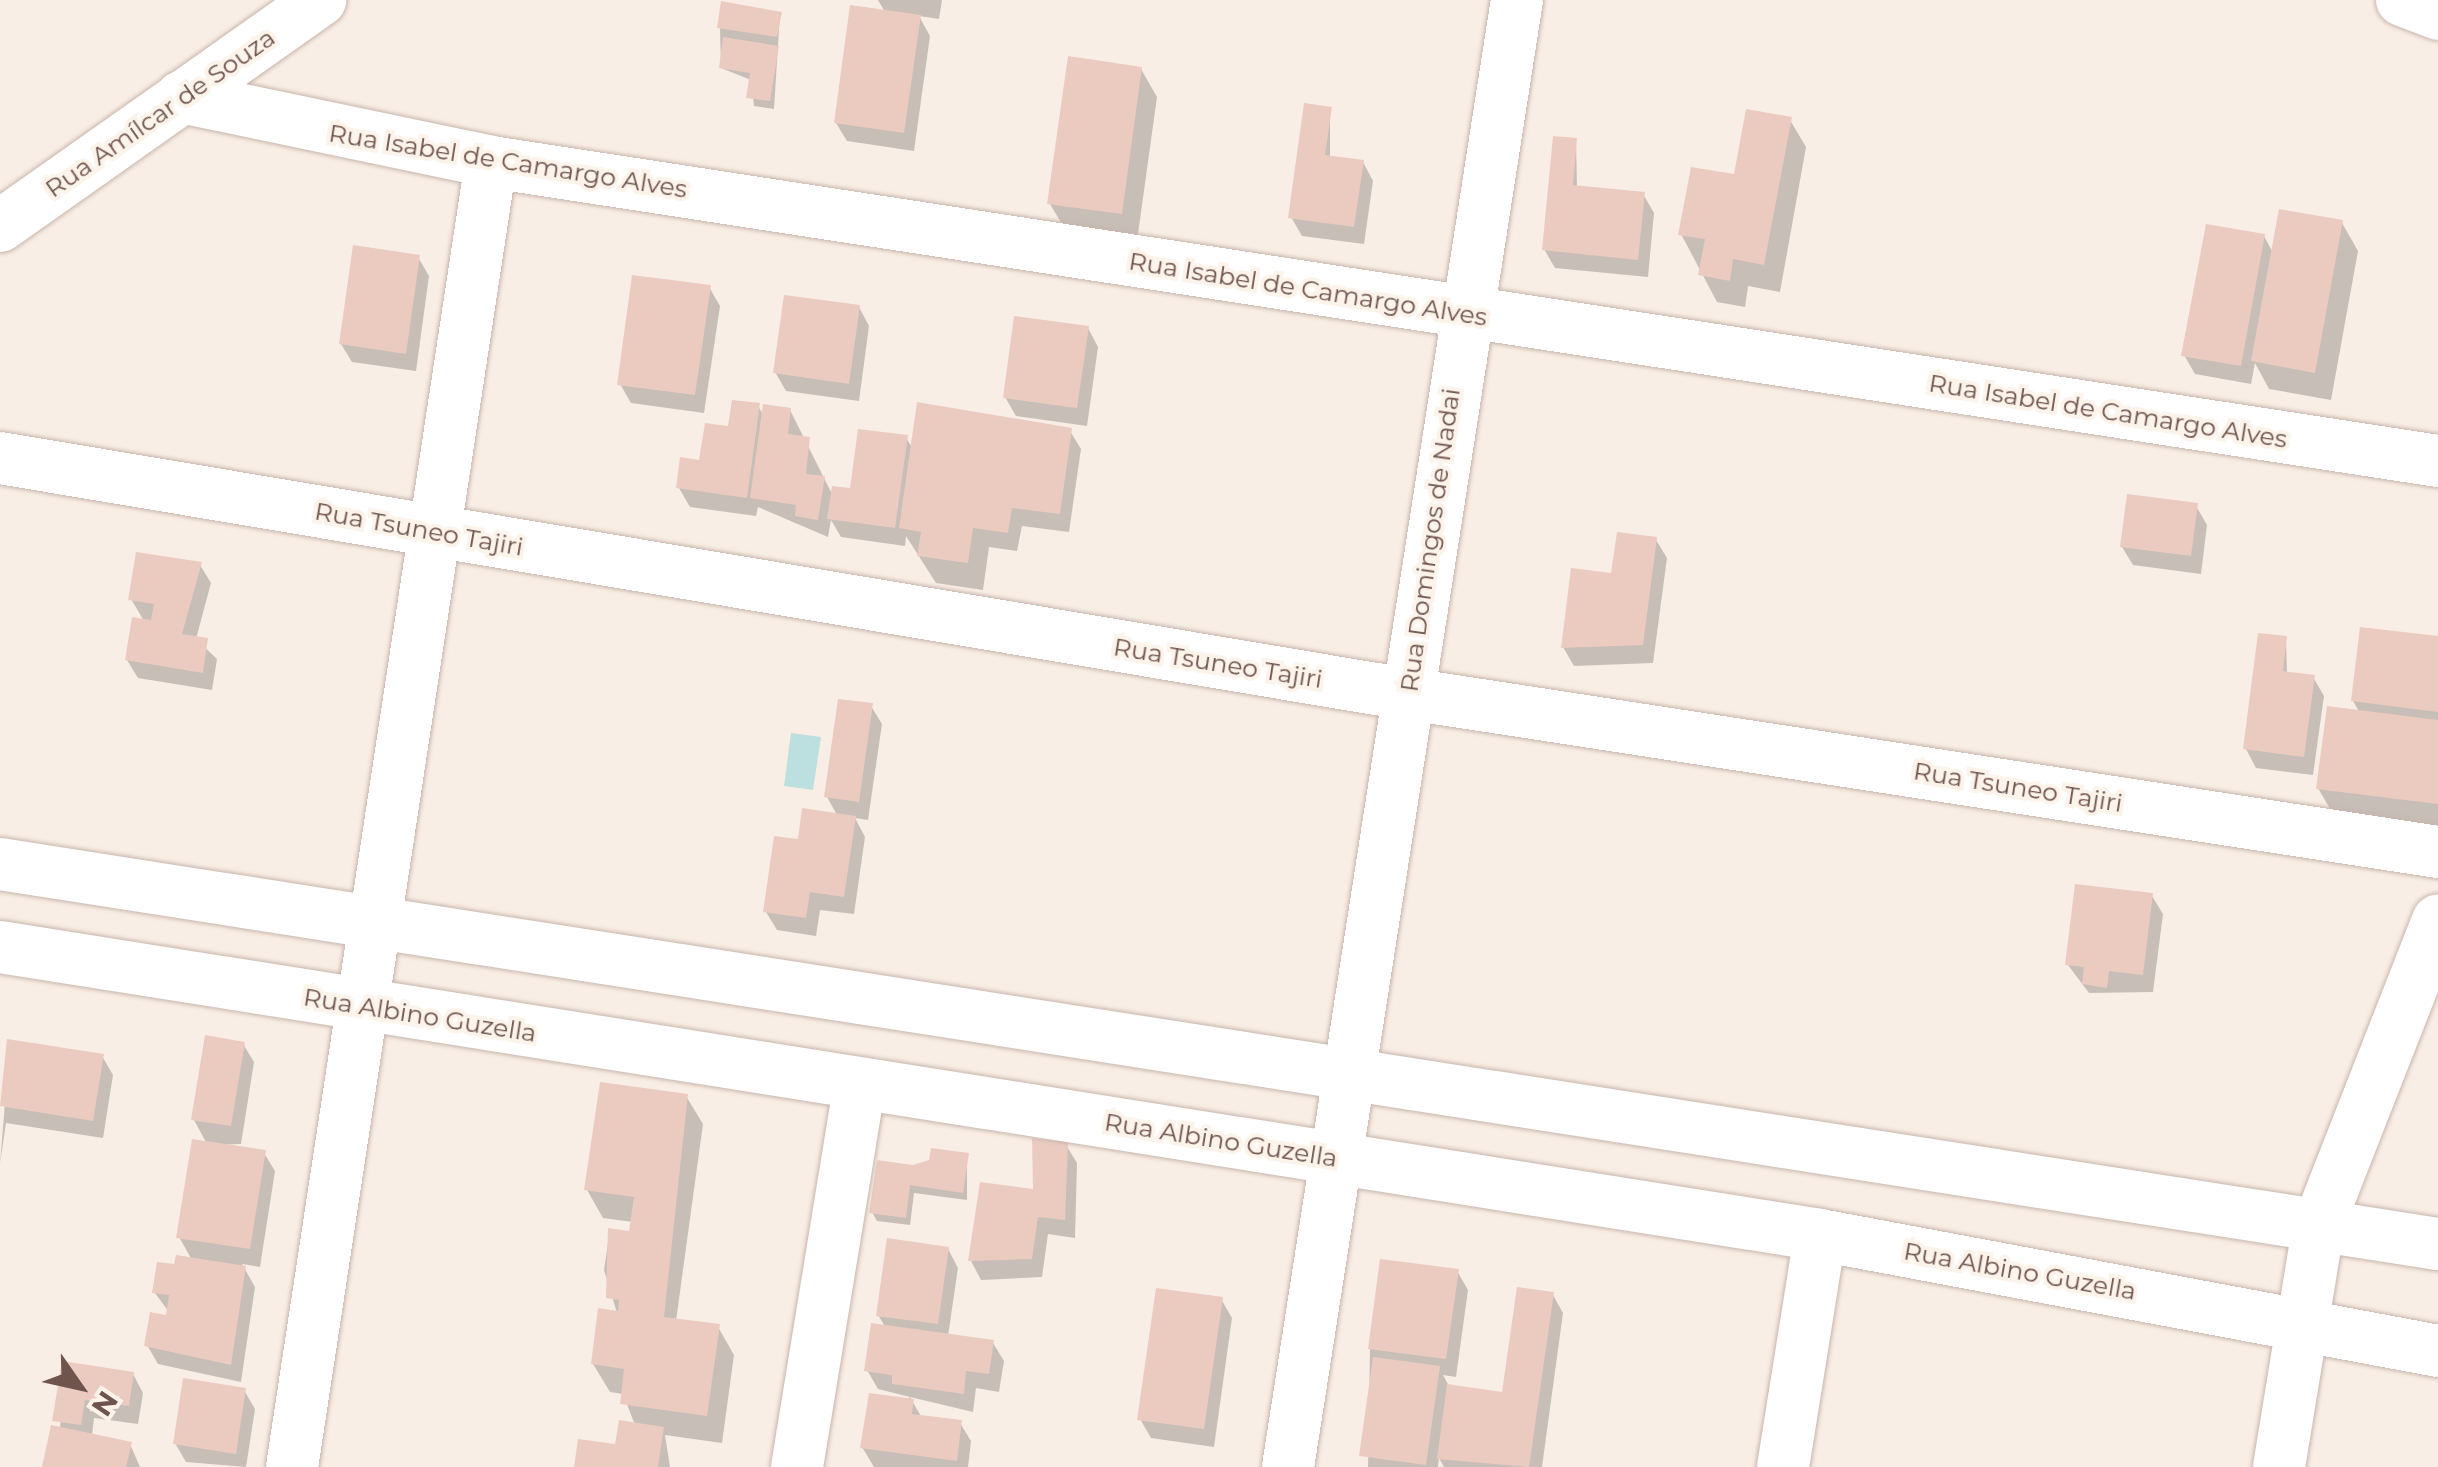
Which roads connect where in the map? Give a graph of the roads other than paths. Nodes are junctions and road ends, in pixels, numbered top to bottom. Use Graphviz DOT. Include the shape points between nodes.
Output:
graph roads {
  1 [pos="320,0"];
  2 [pos="1516,0"];
  3 [pos="2402,0"];
  4 [pos="2438,14"];
  5 [pos="181,97"];
  6 [pos="491,162"];
  7 [pos="0,226"];
  8 [pos="1463,313"];
  9 [pos="0,458"];
  10 [pos="2438,461"];
  11 [pos="440,532"];
  12 [pos="1409,694"];
  13 [pos="2438,852"];
  14 [pos="0,864"];
  15 [pos="2438,922"];
  16 [pos="374,926"];
  17 [pos="0,947"];
  18 [pos="362,1006"];
  19 [pos="1344,1080"];
  20 [pos="860,1084"];
  21 [pos="1334,1158"];
  22 [pos="2319,1224"];
  23 [pos="1820,1235"];
  24 [pos="2438,1244"];
  25 [pos="2300,1320"];
  26 [pos="2438,1351"];
  27 [pos="292,1467"];
  28 [pos="798,1467"];
  29 [pos="1288,1467"];
  30 [pos="1784,1467"];
  31 [pos="2278,1467"];
  1 -- 5 [label="street, Rua Amílcar de Souza"];
  2 -- 8 [label="street, Rua Domingos de Nadai"];
  3 -- 4 [label="street"];
  5 -- 6 [label="street, Rua Isabel de Camargo Alves"];
  5 -- 7 [label="street, Rua Amílcar de Souza"];
  6 -- 8 [label="street, Rua Isabel de Camargo Alves"];
  6 -- 11 [label="street"];
  8 -- 10 [label="street, Rua Isabel de Camargo Alves"];
  8 -- 12 [label="street, Rua Domingos de Nadai"];
  9 -- 11 [label="street, Rua Tsuneo Tajiri"];
  11 -- 12 [label="street, Rua Tsuneo Tajiri"];
  11 -- 16 [label="street"];
  12 -- 13 [label="street, Rua Tsuneo Tajiri"];
  12 -- 19 [label="street, Rua Domingos de Nadai"];
  14 -- 16 [label="street"];
  15 -- 22 [label="street"];
  16 -- 18 [label="street"];
  16 -- 19 [label="street"];
  17 -- 18 [label="street, Rua Albino Guzella"];
  18 -- 20 [label="street, Rua Albino Guzella"];
  18 -- 27 [label="street"];
  19 -- 21 [label="street, Rua Domingos de Nadai"];
  19 -- 22 [label="street"];
  20 -- 21 [label="street, Rua Albino Guzella"];
  20 -- 28 [label="street"];
  21 -- 23 [label="street, Rua Albino Guzella"];
  21 -- 29 [label="street"];
  22 -- 24 [label="street"];
  22 -- 25 [label="street"];
  23 -- 25 [label="street, Rua Albino Guzella"];
  23 -- 30 [label="street"];
  25 -- 26 [label="street, Rua Albino Guzella"];
  25 -- 31 [label="street"];
}
